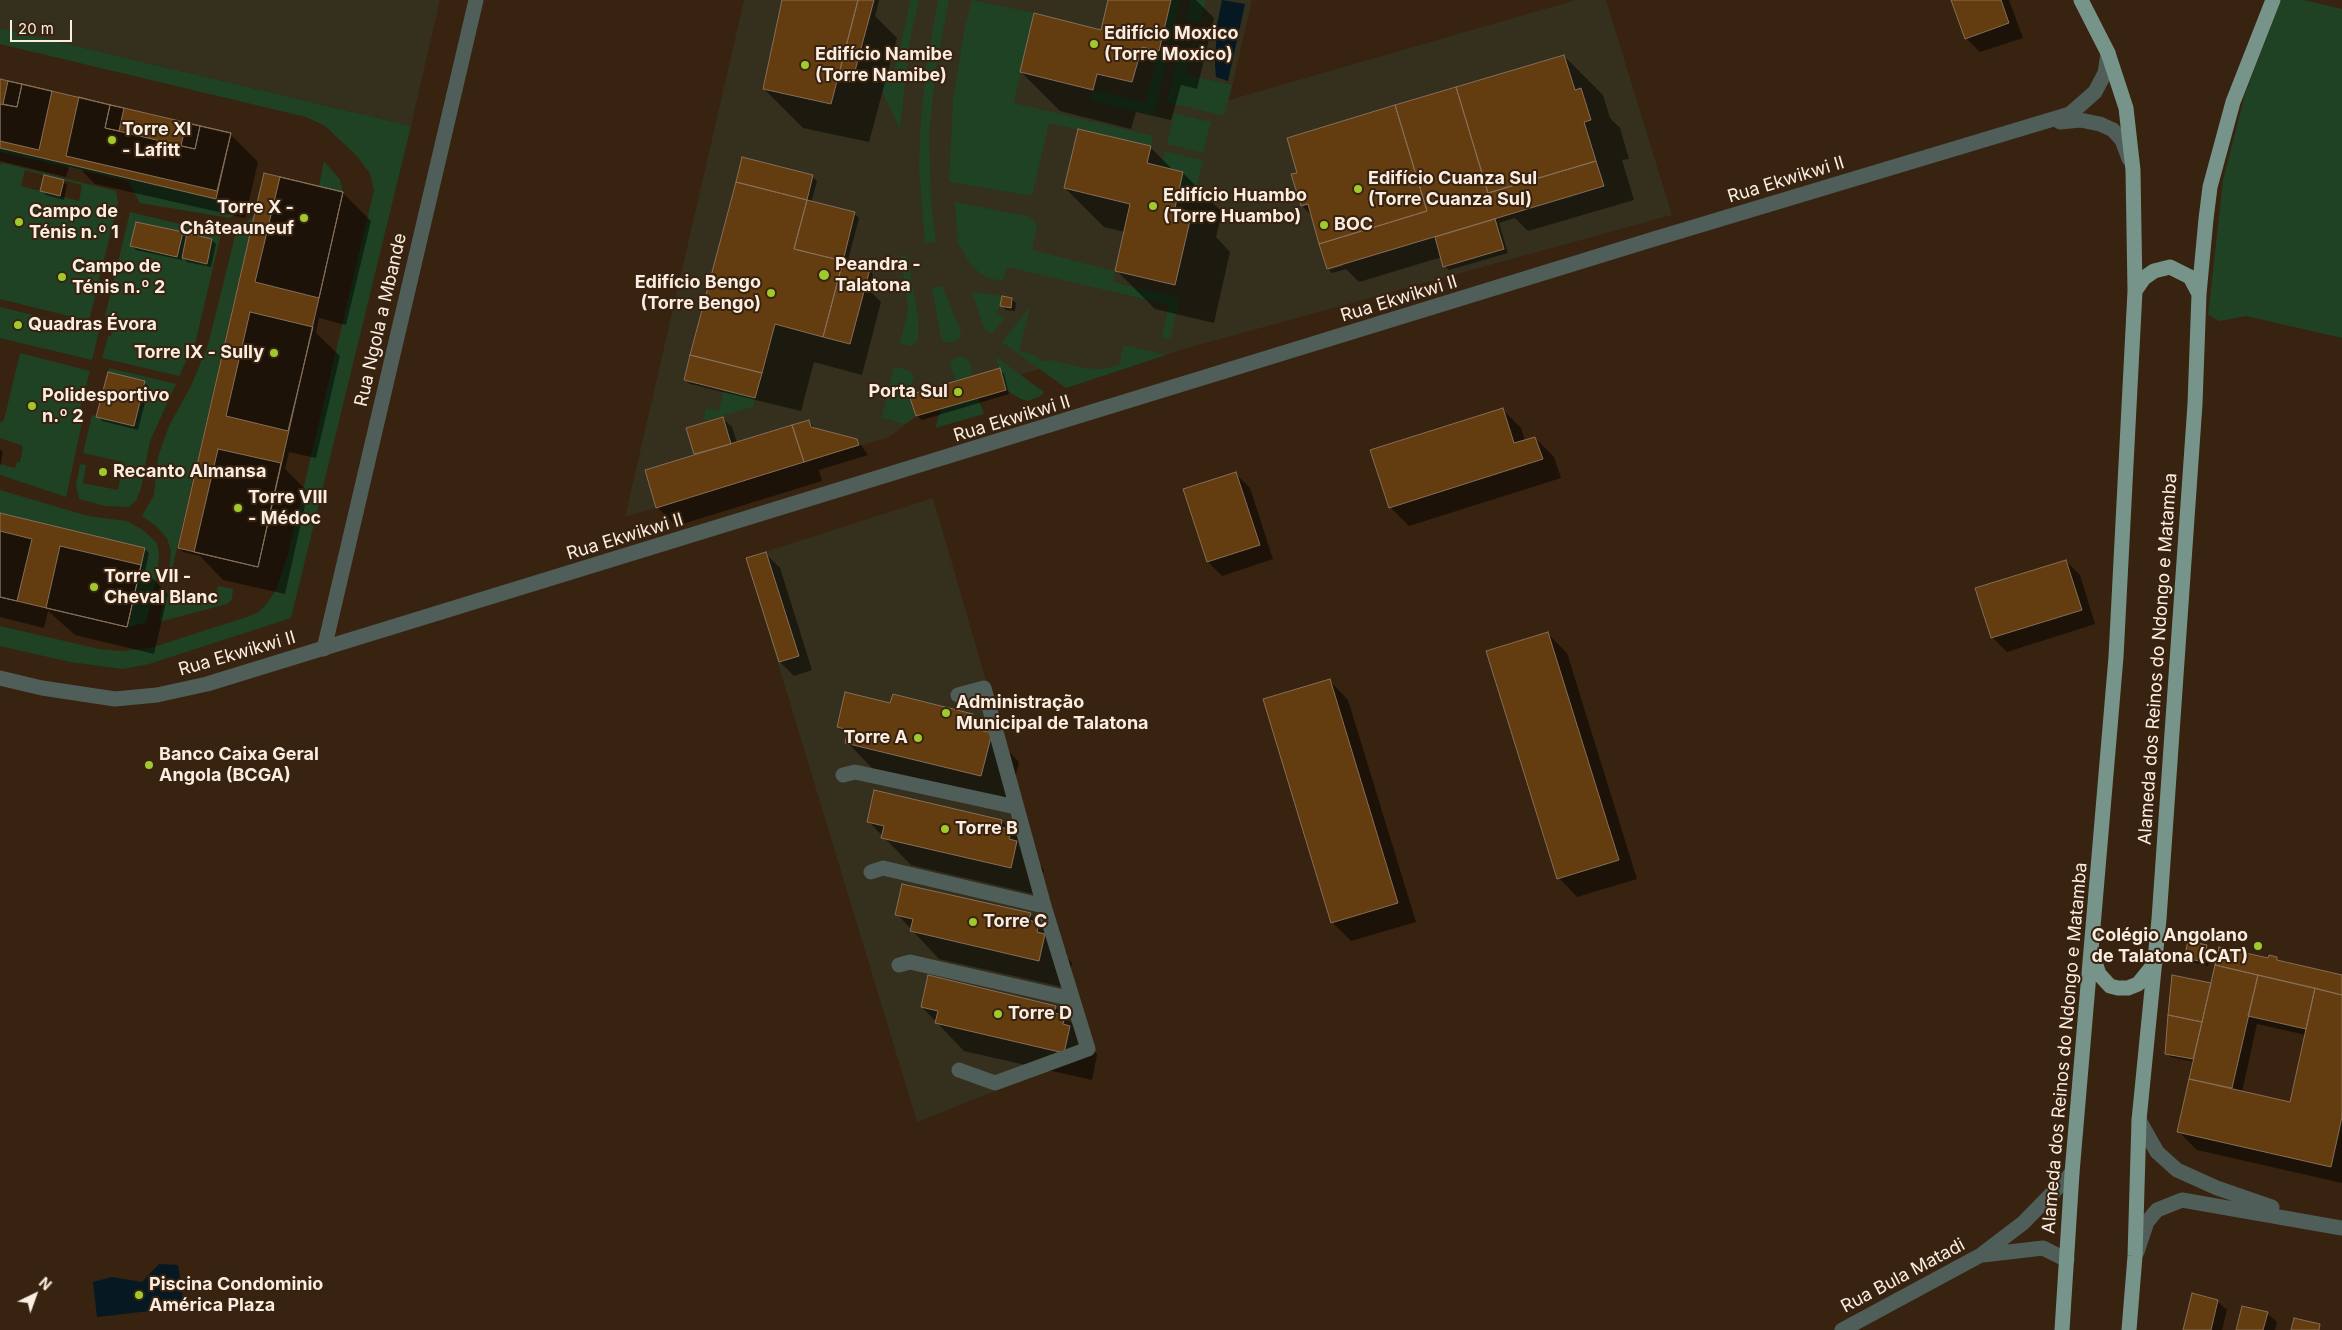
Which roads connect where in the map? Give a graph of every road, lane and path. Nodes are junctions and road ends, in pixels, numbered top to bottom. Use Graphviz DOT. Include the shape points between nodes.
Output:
graph roads {
  1 [pos="476,0"];
  2 [pos="2081,0"];
  3 [pos="2273,0"];
  4 [pos="2108,53"];
  5 [pos="2028,126"];
  6 [pos="2133,170"];
  7 [pos="2135,291"];
  8 [pos="2199,294"];
  9 [pos="324,649"];
  10 [pos="0,678"];
  11 [pos="958,695"];
  12 [pos="843,776"];
  13 [pos="1016,807"];
  14 [pos="871,872"];
  15 [pos="1044,906"];
  16 [pos="2092,950"];
  17 [pos="2155,962"];
  18 [pos="899,965"];
  19 [pos="1072,1000"];
  20 [pos="959,1070"];
  21 [pos="2139,1120"];
  22 [pos="2072,1173"];
  23 [pos="2309,1220"];
  24 [pos="2342,1228"];
  25 [pos="1981,1255"];
  26 [pos="2136,1256"];
  27 [pos="2067,1260"];
  28 [pos="1842,1330"];
  29 [pos="2062,1330"];
  30 [pos="2129,1330"];
  1 -- 9 [label="street, Rua Ngola a Mbande"];
  2 -- 4 [label="main road, Alameda dos Reinos do Ndongo e Matamba"];
  3 -- 8 [label="main road, Alameda dos Reinos do Ndongo e Matamba" via="2233,102 2210,187"];
  4 -- 5 [label="street, Rua Ekwikwi II" via="2105,73 2096,92 2083,105 2070,114"];
  4 -- 6 [label="main road, Alameda dos Reinos do Ndongo e Matamba" via="2126,108"];
  5 -- 6 [label="street, Rua Ekwikwi II" via="2080,120 2100,124 2113,130 2122,140"];
  5 -- 9 [label="street, Rua Ekwikwi II"];
  6 -- 7 [label="main road, Alameda dos Reinos do Ndongo e Matamba"];
  7 -- 8 [label="main road" via="2154,271 2170,267 2190,277"];
  7 -- 16 [label="main road, Alameda dos Reinos do Ndongo e Matamba" via="2116,657"];
  8 -- 17 [label="main road, Alameda dos Reinos do Ndongo e Matamba" via="2195,404"];
  9 -- 10 [label="street, Rua Ekwikwi II" via="207,684 157,695 116,699"];
  11 -- 13 [label="street" via="984,688"];
  12 -- 13 [label="street" via="855,772"];
  13 -- 15 [label="street"];
  14 -- 15 [label="street" via="884,868"];
  15 -- 19 [label="street"];
  16 -- 17 [label="main road" via="2099,974 2110,986 2118,988 2138,984"];
  16 -- 22 [label="main road, Alameda dos Reinos do Ndongo e Matamba"];
  17 -- 21 [label="main road, Alameda dos Reinos do Ndongo e Matamba"];
  18 -- 19 [label="street" via="910,962"];
  19 -- 20 [label="street" via="1088,1049 995,1083"];
  21 -- 23 [label="street" via="2157,1152 2177,1170"];
  21 -- 26 [label="main road, Alameda dos Reinos do Ndongo e Matamba"];
  22 -- 25 [label="street, Rua Bula Matadi" via="2029,1218"];
  22 -- 27 [label="main road, Alameda dos Reinos do Ndongo e Matamba"];
  23 -- 24 [label="street"];
  23 -- 26 [label="street" via="2182,1200 2157,1210 2147,1222"];
  25 -- 27 [label="street, Rua Bula Matadi" via="2043,1248"];
  25 -- 28 [label="street, Rua Bula Matadi"];
  26 -- 30 [label="main road, Alameda dos Reinos do Ndongo e Matamba"];
  27 -- 29 [label="main road, Alameda dos Reinos do Ndongo e Matamba"];
}
